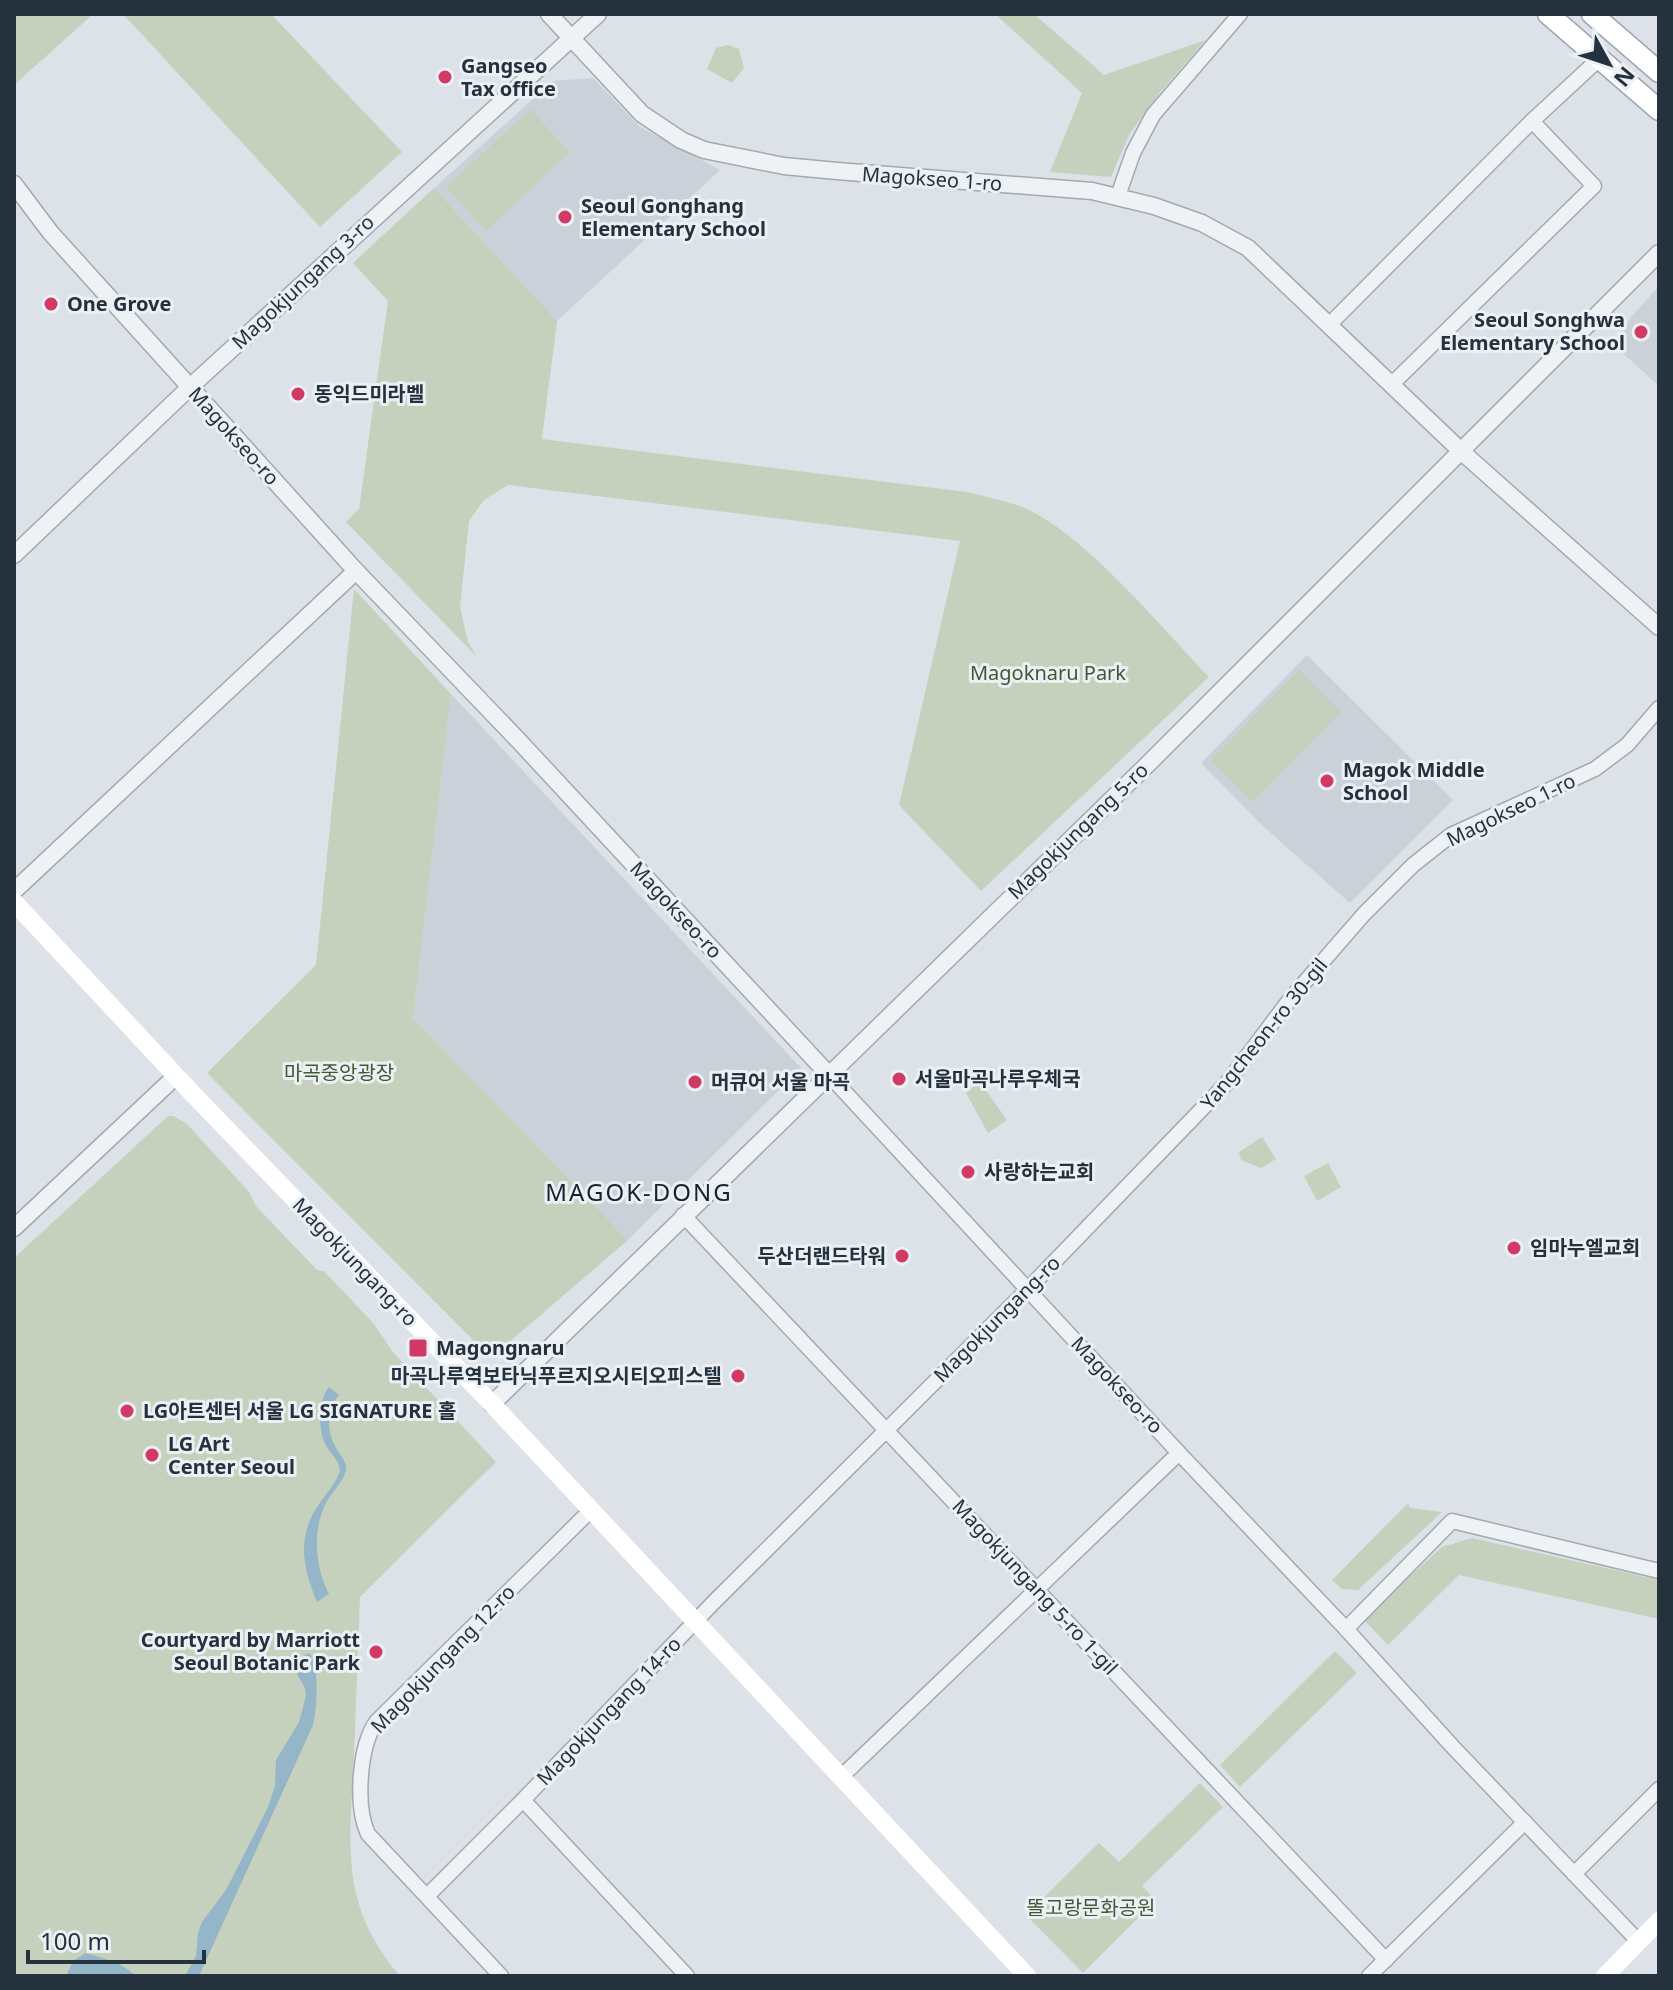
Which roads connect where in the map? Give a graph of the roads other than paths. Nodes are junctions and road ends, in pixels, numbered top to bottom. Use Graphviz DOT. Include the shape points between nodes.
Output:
graph roads {
  1 [pos="549,14"];
  2 [pos="598,14"];
  3 [pos="1240,14"];
  4 [pos="1548,14"];
  5 [pos="1592,14"];
  6 [pos="571,38"];
  7 [pos="1599,59"];
  8 [pos="1659,72"];
  9 [pos="1659,110"];
  10 [pos="1532,121"];
  11 [pos="14,184"];
  12 [pos="1118,196"];
  13 [pos="1659,253"];
  14 [pos="1329,325"];
  15 [pos="1391,385"];
  16 [pos="190,387"];
  17 [pos="1462,452"];
  18 [pos="14,555"];
  19 [pos="356,571"];
  20 [pos="1659,627"];
  21 [pos="1659,708"];
  22 [pos="14,891"];
  23 [pos="14,902"];
  24 [pos="1364,914"];
  25 [pos="829,1075"];
  26 [pos="176,1076"];
  27 [pos="1162,1152"];
  28 [pos="683,1215"];
  29 [pos="14,1228"];
  30 [pos="1028,1289"];
  31 [pos="492,1404"];
  32 [pos="886,1429"];
  33 [pos="1179,1453"];
  34 [pos="591,1510"];
  35 [pos="1659,1571"];
  36 [pos="1037,1590"];
  37 [pos="695,1622"];
  38 [pos="1346,1629"];
  39 [pos="841,1777"];
  40 [pos="1659,1789"];
  41 [pos="523,1800"];
  42 [pos="1525,1822"];
  43 [pos="1574,1874"];
  44 [pos="427,1896"];
  45 [pos="1659,1921"];
  46 [pos="1639,1942"];
  47 [pos="1386,1960"];
  48 [pos="501,1976"];
  49 [pos="687,1976"];
  50 [pos="1027,1976"];
  51 [pos="1369,1976"];
  52 [pos="1605,1976"];
  1 -- 6 [label="street, Magokseo 1-ro"];
  2 -- 6 [label="street, Magokjungang 3-ro"];
  3 -- 12 [label="street" via="1153,115"];
  4 -- 7 [label="main road"];
  5 -- 8 [label="main road"];
  6 -- 12 [label="street, Magokseo 1-ro" via="642,114 704,150 784,166"];
  6 -- 16 [label="street, Magokjungang 3-ro"];
  7 -- 9 [label="main road"];
  7 -- 10 [label="street"];
  10 -- 14 [label="street"];
  10 -- 15 [label="street" via="1594,186"];
  11 -- 16 [label="street, Magokseo-ro" via="50,232"];
  12 -- 14 [label="street, Magokseo 1-ro" via="1202,223 1248,248"];
  13 -- 17 [label="street, Magokjungang 5-ro"];
  14 -- 15 [label="street, Magokseo 1-ro"];
  15 -- 17 [label="street, Magokseo 1-ro"];
  16 -- 18 [label="street, Magokjungang 3-ro"];
  16 -- 19 [label="street, Magokseo-ro"];
  17 -- 20 [label="street, Magokseo 1-ro"];
  17 -- 25 [label="street, Magokjungang 5-ro"];
  19 -- 22 [label="street"];
  19 -- 25 [label="street, Magokseo-ro"];
  21 -- 24 [label="street, Magokseo 1-ro" via="1627,745 1595,769 1451,835"];
  23 -- 26 [label="main road, Magokjungang-ro"];
  24 -- 27 [label="street, Yangcheon-ro 30-gil" via="1227,1083"];
  25 -- 28 [label="street, Magokjungang 5-ro"];
  25 -- 30 [label="street, Magokseo-ro"];
  26 -- 29 [label="street"];
  26 -- 31 [label="main road, Magokjungang-ro"];
  27 -- 30 [label="street, Magokjungang-ro"];
  28 -- 31 [label="street, Magokjungang 5-ro"];
  28 -- 32 [label="street, Magokjungang 5-ro 1-gil"];
  30 -- 32 [label="street, Magokjungang-ro"];
  30 -- 33 [label="street, Magokseo-ro"];
  31 -- 34 [label="main road, Magokjungang-ro"];
  32 -- 36 [label="street, Magokjungang 5-ro 1-gil"];
  32 -- 37 [label="street, Magokjungang-ro"];
  33 -- 36 [label="street"];
  33 -- 38 [label="street, Magokseo-ro"];
  34 -- 37 [label="main road, Magokjungang-ro"];
  34 -- 44 [label="street, Magokjungang 12-ro" via="368,1733 362,1821 377,1845"];
  35 -- 38 [label="street" via="1452,1521"];
  36 -- 39 [label="street"];
  36 -- 47 [label="street, Magokjungang 5-ro 1-gil"];
  37 -- 39 [label="main road, Magokjungang-ro"];
  37 -- 41 [label="street, Magokjungang 14-ro"];
  38 -- 42 [label="street, Magokseo-ro"];
  39 -- 50 [label="main road, Magokjungang-ro"];
  40 -- 43 [label="street"];
  41 -- 44 [label="street, Magokjungang 14-ro"];
  41 -- 49 [label="street, Magokjungang 14-ro"];
  42 -- 43 [label="street, Magokseo-ro"];
  42 -- 47 [label="street"];
  43 -- 46 [label="street, Magokseo-ro"];
  44 -- 48 [label="street, Magokjungang 12-ro"];
  45 -- 46 [label="main road"];
  46 -- 52 [label="main road"];
  47 -- 51 [label="street"];
}
